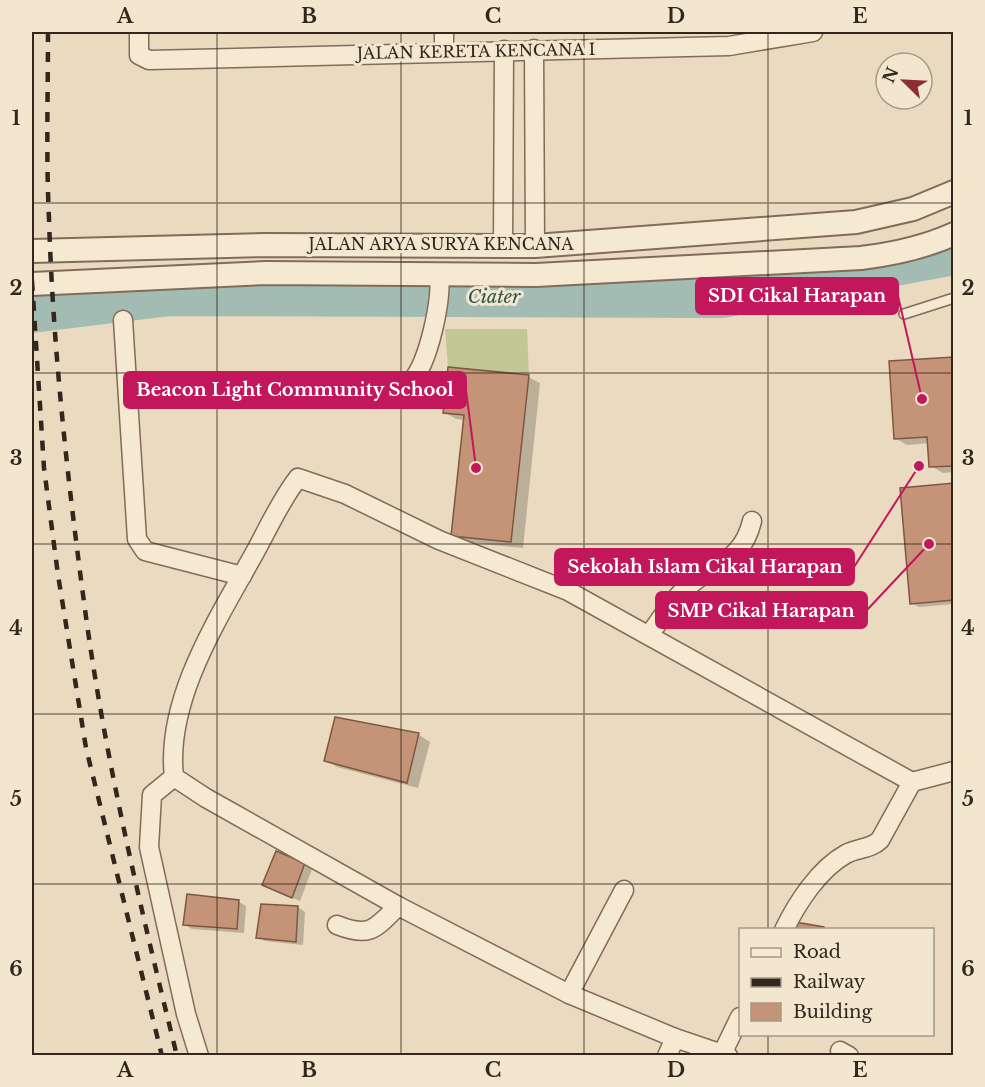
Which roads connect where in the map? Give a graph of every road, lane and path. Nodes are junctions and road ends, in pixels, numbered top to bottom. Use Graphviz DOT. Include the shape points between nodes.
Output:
graph roads {
  1 [pos="139,32"];
  2 [pos="444,32"];
  3 [pos="813,32"];
  4 [pos="578,40"];
  5 [pos="534,49"];
  6 [pos="504,50"];
  7 [pos="444,51"];
  8 [pos="954,192"];
  9 [pos="954,234"];
  10 [pos="265,245"];
  11 [pos="504,246"];
  12 [pos="535,246"];
  13 [pos="32,251"];
  14 [pos="266,273"];
  15 [pos="503,274"];
  16 [pos="536,275"];
  17 [pos="440,281"];
  18 [pos="32,284"];
  19 [pos="954,298"];
  20 [pos="904,314"];
  21 [pos="123,320"];
  22 [pos="411,382"];
  23 [pos="752,521"];
  24 [pos="242,576"];
  25 [pos="649,635"];
  26 [pos="954,771"];
  27 [pos="174,777"];
  28 [pos="912,782"];
  29 [pos="624,890"];
  30 [pos="398,906"];
  31 [pos="337,925"];
  32 [pos="785,928"];
  33 [pos="569,994"];
  34 [pos="739,1022"];
  35 [pos="675,1038"];
  36 [pos="725,1054"];
  37 [pos="199,1056"];
  38 [pos="667,1056"];
  1 -- 7 [label="street, JALAN KERETA KENCANA I" via="138,56 144,59"];
  2 -- 7 [label="street"];
  3 -- 4 [label="street, JALAN KERETA KENCANA I" via="729,46"];
  4 -- 5 [label="street, JALAN KERETA KENCANA I"];
  5 -- 6 [label="street, JALAN KERETA KENCANA I"];
  5 -- 12 [label="street"];
  6 -- 7 [label="street, JALAN KERETA KENCANA I"];
  6 -- 11 [label="street"];
  8 -- 12 [label="street, JALAN ARYA SURYA KENCANA" via="913,209 856,222"];
  9 -- 16 [label="street, JALAN ARYA SURYA KENCANA" via="928,246 861,258"];
  10 -- 11 [label="street, JALAN ARYA SURYA KENCANA"];
  10 -- 13 [label="street, JALAN ARYA SURYA KENCANA"];
  10 -- 14 [label="street"];
  11 -- 12 [label="street, JALAN ARYA SURYA KENCANA"];
  11 -- 15 [label="street"];
  12 -- 16 [label="street"];
  14 -- 17 [label="street, JALAN ARYA SURYA KENCANA"];
  14 -- 18 [label="street, JALAN ARYA SURYA KENCANA"];
  15 -- 16 [label="street, JALAN ARYA SURYA KENCANA"];
  15 -- 17 [label="street, JALAN ARYA SURYA KENCANA"];
  17 -- 22 [label="street" via="438,309 420,368"];
  19 -- 20 [label="lane"];
  21 -- 24 [label="street" via="136,539 146,551"];
  23 -- 25 [label="street" via="738,553 682,592"];
  24 -- 25 [label="street" via="298,478 345,494 439,540 568,591"];
  24 -- 27 [label="street" via="204,644 179,713 172,760"];
  25 -- 28 [label="street"];
  26 -- 28 [label="street"];
  27 -- 30 [label="street"];
  27 -- 37 [label="street" via="152,795 149,847"];
  28 -- 32 [label="street" via="880,840 844,855 818,878"];
  29 -- 33 [label="street"];
  30 -- 31 [label="street" via="369,931 353,932"];
  30 -- 33 [label="street"];
  33 -- 35 [label="street"];
  34 -- 36 [label="street"];
  35 -- 36 [label="street"];
  35 -- 38 [label="street"];
}
